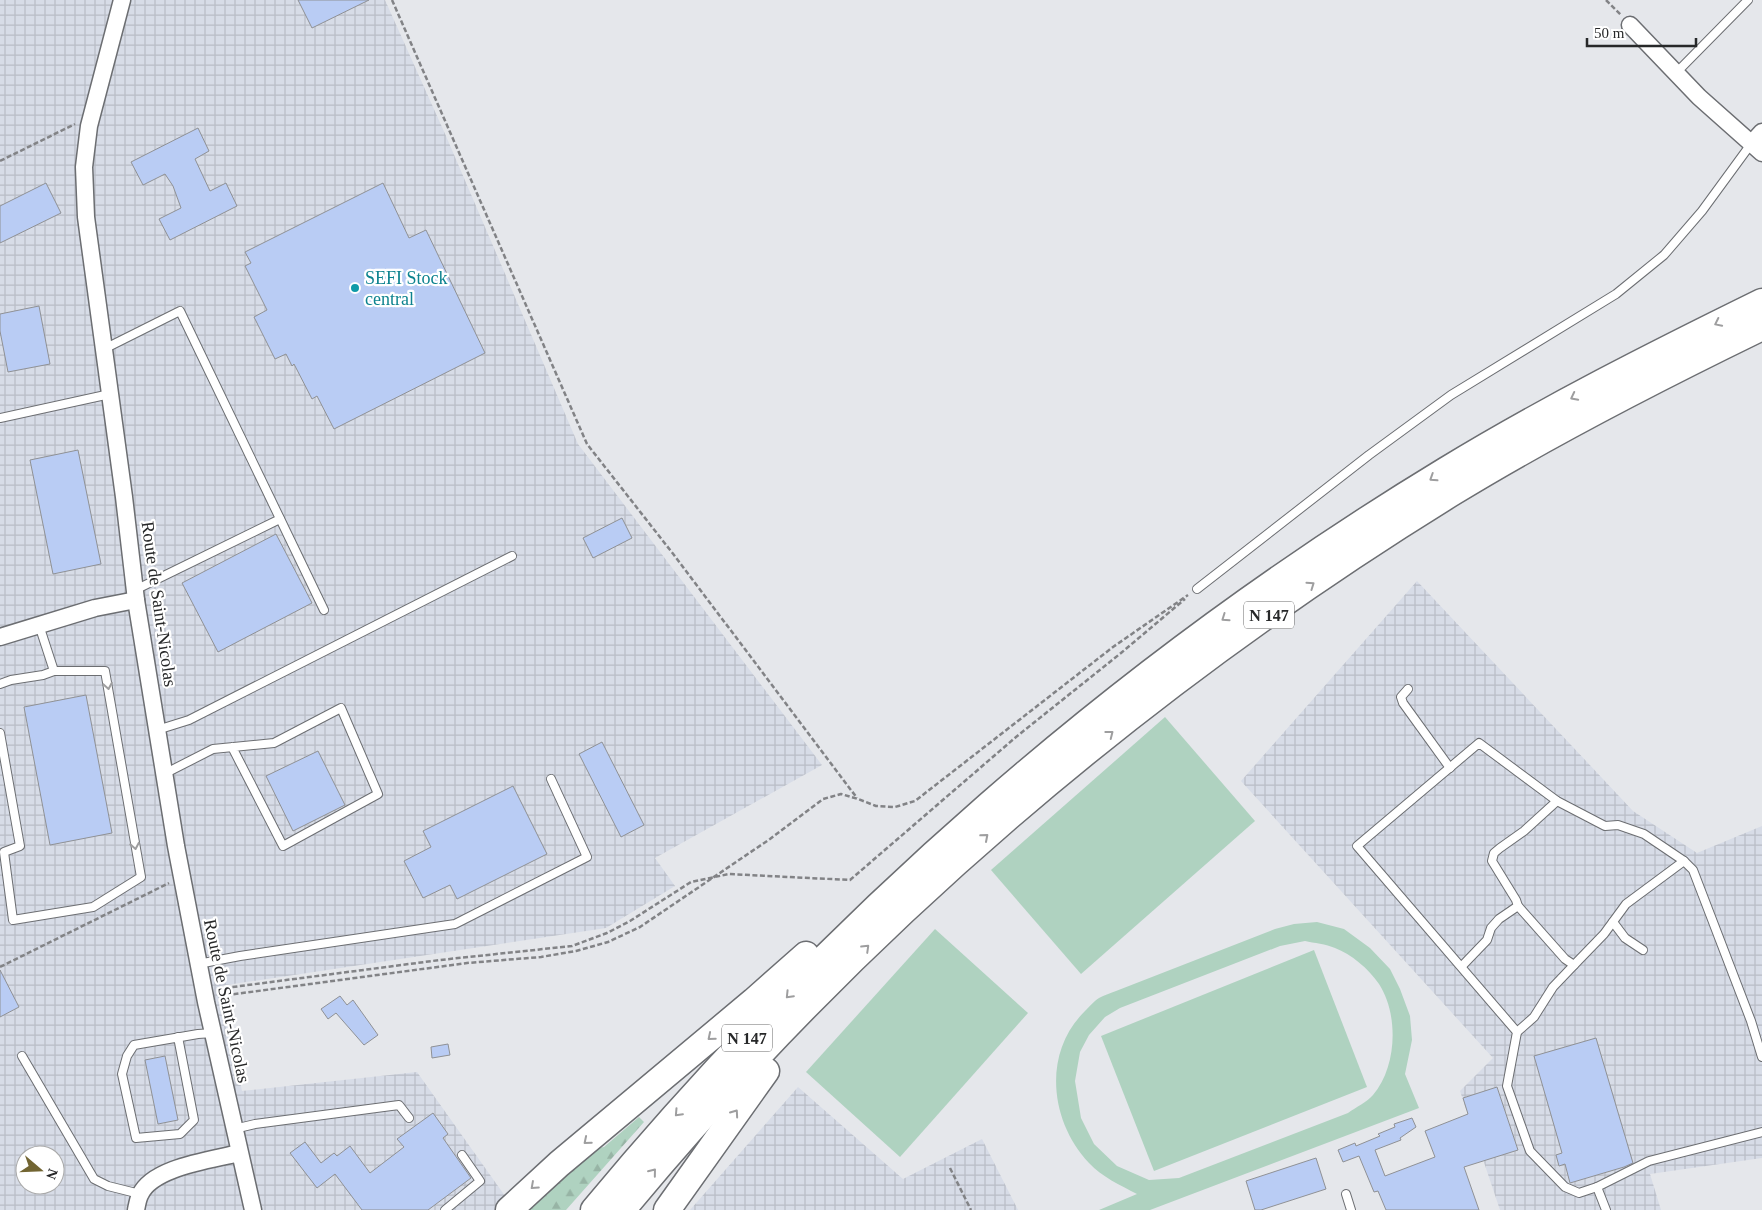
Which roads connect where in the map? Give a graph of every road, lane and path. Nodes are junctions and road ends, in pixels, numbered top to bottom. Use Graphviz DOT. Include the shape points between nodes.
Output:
graph roads {
  1 [pos="122,0"];
  2 [pos="392,0"];
  3 [pos="1606,0"];
  4 [pos="1748,0"];
  5 [pos="1630,24"];
  6 [pos="1676,73"];
  7 [pos="89,126"];
  8 [pos="1762,132"];
  9 [pos="1757,149"];
  10 [pos="0,160"];
  11 [pos="1762,302"];
  12 [pos="1762,327"];
  13 [pos="104,349"];
  14 [pos="110,394"];
  15 [pos="0,418"];
  16 [pos="280,519"];
  17 [pos="512,556"];
  18 [pos="1197,589"];
  19 [pos="135,595"];
  20 [pos="324,610"];
  21 [pos="39,625"];
  22 [pos="0,637"];
  23 [pos="54,671"];
  24 [pos="0,684"];
  25 [pos="1408,689"];
  26 [pos="157,730"];
  27 [pos="0,733"];
  28 [pos="232,747"];
  29 [pos="1450,768"];
  30 [pos="164,774"];
  31 [pos="551,779"];
  32 [pos="858,799"];
  33 [pos="1556,801"];
  34 [pos="1684,861"];
  35 [pos="911,875"];
  36 [pos="714,877"];
  37 [pos="174,883"];
  38 [pos="1518,906"];
  39 [pos="1613,922"];
  40 [pos="1644,950"];
  41 [pos="198,964"];
  42 [pos="1574,965"];
  43 [pos="0,966"];
  44 [pos="1462,966"];
  45 [pos="831,982"];
  46 [pos="225,988"];
  47 [pos="206,1002"];
  48 [pos="1517,1032"];
  49 [pos="213,1033"];
  50 [pos="178,1037"];
  51 [pos="22,1056"];
  52 [pos="1762,1057"];
  53 [pos="409,1118"];
  54 [pos="234,1129"];
  55 [pos="1762,1132"];
  56 [pos="239,1153"];
  57 [pos="462,1155"];
  58 [pos="950,1168"];
  59 [pos="1597,1187"];
  60 [pos="1346,1194"];
  61 [pos="138,1202"];
  62 [pos="253,1210"];
  63 [pos="445,1210"];
  64 [pos="509,1210"];
  65 [pos="594,1210"];
  66 [pos="622,1210"];
  67 [pos="667,1210"];
  68 [pos="971,1210"];
  69 [pos="1351,1210"];
  70 [pos="1606,1210"];
  1 -- 7 [label="street, Route de Saint-Nicolas"];
  2 -- 32 [label="path" via="587,444"];
  3 -- 5 [label="path"];
  4 -- 6 [label="lane"];
  5 -- 6 [label="street"];
  6 -- 9 [label="street"];
  7 -- 10 [label="path" via="71,125"];
  7 -- 13 [label="street, Route de Saint-Nicolas" via="84,167 86,217"];
  8 -- 9 [label="street"];
  9 -- 18 [label="lane" via="1664,255 1616,294 1451,395"];
  11 -- 35 [label="highway, N 147, one-way" via="1545,412 1326,547 1185,646 1078,730"];
  45 -- 12 [label="highway, N 147, one-way" via="981,840 1081,757 1195,667 1325,574 1454,492 1558,432"];
  13 -- 14 [label="street, Route de Saint-Nicolas"];
  13 -- 16 [label="lane" via="180,311"];
  14 -- 15 [label="lane"];
  14 -- 19 [label="street, Route de Saint-Nicolas"];
  16 -- 19 [label="lane"];
  16 -- 20 [label="lane"];
  17 -- 26 [label="lane" via="189,720"];
  18 -- 32 [label="path" via="1113,647 916,801 895,807 876,806"];
  18 -- 36 [label="path" via="1016,737 850,880 729,874"];
  19 -- 21 [label="street"];
  19 -- 26 [label="street, Route de Saint-Nicolas"];
  21 -- 22 [label="street"];
  21 -- 23 [label="lane"];
  23 -- 24 [label="lane"];
  23 -- 27 [label="lane, one-way" via="105,671 141,877 93,907 13,920 4,852 20,846"];
  25 -- 29 [label="lane" via="1401,697 1403,703"];
  26 -- 30 [label="street, Route de Saint-Nicolas"];
  28 -- 28 [label="lane" via="274,743 341,708 378,794 283,846"];
  28 -- 30 [label="lane" via="213,749"];
  29 -- 33 [label="lane" via="1479,743"];
  29 -- 44 [label="lane" via="1357,846"];
  30 -- 41 [label="street, Route de Saint-Nicolas"];
  31 -- 41 [label="lane" via="586,857 455,924"];
  32 -- 36 [label="path" via="841,794 823,799"];
  33 -- 34 [label="lane" via="1605,826 1618,825 1644,834"];
  33 -- 38 [label="lane" via="1524,832 1494,853 1492,861"];
  34 -- 39 [label="lane" via="1626,904"];
  34 -- 52 [label="lane" via="1693,870"];
  35 -- 64 [label="highway, one-way" via="885,885"];
  35 -- 65 [label="highway, N 147, one-way" via="838,944 732,1053"];
  36 -- 46 [label="path" via="690,882 630,921 572,946"];
  36 -- 47 [label="path" via="640,927 608,942 576,951 228,995"];
  37 -- 43 [label="path"];
  38 -- 42 [label="lane"];
  38 -- 44 [label="lane" via="1491,928 1486,940"];
  39 -- 40 [label="lane" via="1626,938"];
  39 -- 42 [label="lane"];
  41 -- 47 [label="street, Route de Saint-Nicolas"];
  42 -- 48 [label="lane" via="1534,1017"];
  44 -- 48 [label="lane"];
  66 -- 45 [label="highway, N 147, one-way" via="671,1151"];
  67 -- 45 [label="highway, one-way" via="757,1081 815,1012"];
  47 -- 49 [label="street, Route de Saint-Nicolas"];
  48 -- 59 [label="lane" via="1507,1086 1530,1151 1564,1187 1579,1193"];
  49 -- 50 [label="lane"];
  49 -- 54 [label="street, Route de Saint-Nicolas"];
  50 -- 50 [label="lane" via="134,1045 127,1056 122,1074 136,1138 180,1134 194,1120"];
  51 -- 61 [label="lane" via="94,1179"];
  53 -- 54 [label="lane" via="399,1105"];
  54 -- 56 [label="street, Route de Saint-Nicolas"];
  55 -- 59 [label="lane" via="1649,1162"];
  56 -- 61 [label="street" via="166,1172 150,1181"];
  56 -- 62 [label="street, Route de Saint-Nicolas"];
  57 -- 63 [label="lane" via="480,1181"];
  58 -- 68 [label="path"];
  59 -- 70 [label="lane"];
  60 -- 69 [label="lane"];
}
